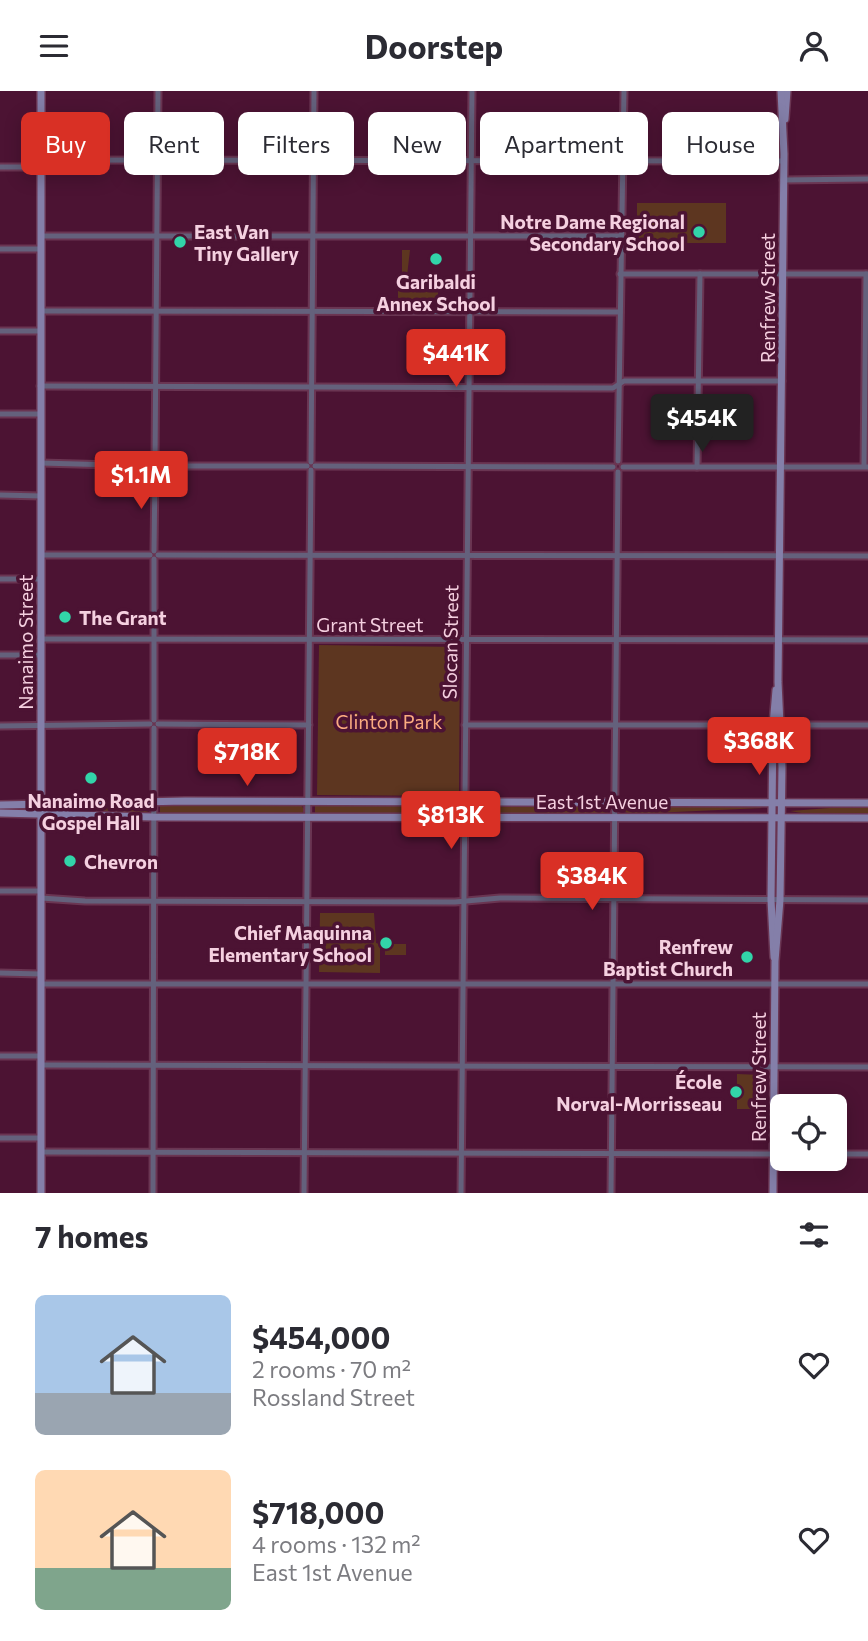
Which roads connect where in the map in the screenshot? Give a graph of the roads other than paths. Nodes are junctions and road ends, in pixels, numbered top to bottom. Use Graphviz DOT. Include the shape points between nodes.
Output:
graph roads {
  1 [pos="41,91"];
  2 [pos="158,91"];
  3 [pos="314,91"];
  4 [pos="472,91"];
  5 [pos="624,91"];
  6 [pos="781,91"];
  7 [pos="787,91"];
  8 [pos="41,112"];
  9 [pos="157,112"];
  10 [pos="314,112"];
  11 [pos="623,112"];
  12 [pos="784,123"];
  13 [pos="354,160"];
  14 [pos="471,161"];
  15 [pos="480,161"];
  16 [pos="648,161"];
  17 [pos="784,161"];
  18 [pos="21,165"];
  19 [pos="0,167"];
  20 [pos="41,175"];
  21 [pos="156,175"];
  22 [pos="314,175"];
  23 [pos="621,175"];
  24 [pos="783,180"];
  25 [pos="868,180"];
  26 [pos="41,236"];
  27 [pos="156,236"];
  28 [pos="313,236"];
  29 [pos="471,236"];
  30 [pos="621,236"];
  31 [pos="0,249"];
  32 [pos="41,249"];
  33 [pos="620,274"];
  34 [pos="700,274"];
  35 [pos="782,274"];
  36 [pos="867,274"];
  37 [pos="41,311"];
  38 [pos="156,311"];
  39 [pos="313,311"];
  40 [pos="470,312"];
  41 [pos="620,312"];
  42 [pos="0,331"];
  43 [pos="41,331"];
  44 [pos="698,380"];
  45 [pos="782,381"];
  46 [pos="619,384"];
  47 [pos="40,386"];
  48 [pos="155,386"];
  49 [pos="312,387"];
  50 [pos="469,387"];
  51 [pos="0,414"];
  52 [pos="40,414"];
  53 [pos="41,463"];
  54 [pos="155,466"];
  55 [pos="311,466"];
  56 [pos="468,467"];
  57 [pos="618,467"];
  58 [pos="697,467"];
  59 [pos="781,467"];
  60 [pos="866,467"];
  61 [pos="0,495"];
  62 [pos="41,496"];
  63 [pos="41,555"];
  64 [pos="154,555"];
  65 [pos="310,555"];
  66 [pos="467,555"];
  67 [pos="617,555"];
  68 [pos="779,556"];
  69 [pos="868,556"];
  70 [pos="0,579"];
  71 [pos="40,579"];
  72 [pos="40,639"];
  73 [pos="154,639"];
  74 [pos="310,640"];
  75 [pos="466,640"];
  76 [pos="616,640"];
  77 [pos="778,641"];
  78 [pos="868,641"];
  79 [pos="0,655"];
  80 [pos="40,655"];
  81 [pos="154,724"];
  82 [pos="40,725"];
  83 [pos="309,725"];
  84 [pos="465,725"];
  85 [pos="615,725"];
  86 [pos="777,725"];
  87 [pos="868,725"];
  88 [pos="0,726"];
  89 [pos="153,801"];
  90 [pos="615,801"];
  91 [pos="309,802"];
  92 [pos="464,802"];
  93 [pos="777,802"];
  94 [pos="868,803"];
  95 [pos="41,804"];
  96 [pos="0,805"];
  97 [pos="0,813"];
  98 [pos="41,815"];
  99 [pos="777,816"];
  100 [pos="153,817"];
  101 [pos="308,817"];
  102 [pos="464,817"];
  103 [pos="615,817"];
  104 [pos="868,818"];
  105 [pos="0,891"];
  106 [pos="41,894"];
  107 [pos="614,899"];
  108 [pos="776,900"];
  109 [pos="868,900"];
  110 [pos="464,901"];
  111 [pos="154,902"];
  112 [pos="307,902"];
  113 [pos="0,973"];
  114 [pos="41,974"];
  115 [pos="613,982"];
  116 [pos="306,983"];
  117 [pos="463,983"];
  118 [pos="775,983"];
  119 [pos="868,983"];
  120 [pos="41,984"];
  121 [pos="154,984"];
  122 [pos="0,1056"];
  123 [pos="41,1061"];
  124 [pos="305,1065"];
  125 [pos="153,1066"];
  126 [pos="462,1066"];
  127 [pos="612,1066"];
  128 [pos="774,1067"];
  129 [pos="868,1067"];
  130 [pos="774,1094"];
  131 [pos="0,1138"];
  132 [pos="41,1138"];
  133 [pos="41,1152"];
  134 [pos="153,1152"];
  135 [pos="305,1152"];
  136 [pos="611,1152"];
  137 [pos="461,1153"];
  138 [pos="770,1154"];
  139 [pos="847,1154"];
  140 [pos="868,1154"];
  141 [pos="773,1171"];
  142 [pos="41,1193"];
  143 [pos="153,1193"];
  144 [pos="304,1193"];
  145 [pos="461,1193"];
  146 [pos="611,1193"];
  147 [pos="773,1193"];
  1 -- 8 [label="main road, Nanaimo Street"];
  2 -- 9 [label="street"];
  3 -- 10 [label="street"];
  4 -- 14 [label="street, Slocan Street"];
  5 -- 11 [label="street"];
  6 -- 12 [label="main road, Renfrew Street"];
  7 -- 12 [label="main road, Renfrew Street"];
  12 -- 17 [label="main road, Renfrew Street"];
  13 -- 14 [label="street"];
  14 -- 15 [label="street"];
  14 -- 29 [label="street, Slocan Street"];
  16 -- 17 [label="street"];
  17 -- 24 [label="main road, Renfrew Street"];
  18 -- 19 [label="street"];
  20 -- 26 [label="main road, Nanaimo Street"];
  21 -- 27 [label="street"];
  22 -- 28 [label="street"];
  23 -- 30 [label="street"];
  24 -- 25 [label="street"];
  24 -- 35 [label="main road, Renfrew Street"];
  26 -- 27 [label="street"];
  26 -- 32 [label="main road, Nanaimo Street"];
  27 -- 28 [label="street"];
  27 -- 38 [label="street"];
  28 -- 29 [label="street"];
  28 -- 39 [label="street"];
  29 -- 30 [label="street"];
  29 -- 40 [label="street, Slocan Street"];
  30 -- 33 [label="street"];
  31 -- 32 [label="street"];
  32 -- 37 [label="main road, Nanaimo Street"];
  33 -- 34 [label="street"];
  33 -- 41 [label="street"];
  34 -- 35 [label="street"];
  34 -- 44 [label="street"];
  35 -- 36 [label="street"];
  35 -- 45 [label="main road, Renfrew Street"];
  36 -- 60 [label="street"];
  37 -- 38 [label="street"];
  37 -- 43 [label="main road, Nanaimo Street"];
  38 -- 39 [label="street"];
  38 -- 48 [label="street"];
  39 -- 40 [label="street"];
  39 -- 49 [label="street"];
  40 -- 41 [label="street"];
  40 -- 50 [label="street, Slocan Street"];
  41 -- 46 [label="street"];
  42 -- 43 [label="street"];
  43 -- 47 [label="main road, Nanaimo Street"];
  44 -- 45 [label="street"];
  44 -- 46 [label="street"];
  44 -- 58 [label="street"];
  45 -- 59 [label="main road, Renfrew Street"];
  46 -- 50 [label="street"];
  46 -- 57 [label="street"];
  47 -- 48 [label="street"];
  47 -- 52 [label="main road, Nanaimo Street"];
  48 -- 49 [label="street"];
  48 -- 54 [label="street"];
  49 -- 50 [label="street"];
  49 -- 55 [label="street"];
  50 -- 56 [label="street, Slocan Street"];
  51 -- 52 [label="street"];
  52 -- 53 [label="main road, Nanaimo Street"];
  53 -- 54 [label="street"];
  53 -- 62 [label="main road, Nanaimo Street"];
  54 -- 55 [label="street"];
  54 -- 64 [label="street"];
  55 -- 56 [label="street"];
  55 -- 65 [label="street"];
  56 -- 57 [label="street"];
  56 -- 66 [label="street, Slocan Street"];
  57 -- 58 [label="street"];
  57 -- 67 [label="street"];
  58 -- 59 [label="street"];
  59 -- 60 [label="street"];
  59 -- 68 [label="main road, Renfrew Street"];
  61 -- 62 [label="street"];
  62 -- 63 [label="main road, Nanaimo Street"];
  63 -- 64 [label="street"];
  63 -- 71 [label="main road, Nanaimo Street"];
  64 -- 65 [label="street"];
  64 -- 73 [label="street"];
  65 -- 66 [label="street"];
  65 -- 74 [label="street"];
  66 -- 67 [label="street"];
  66 -- 75 [label="street, Slocan Street"];
  67 -- 68 [label="street"];
  67 -- 76 [label="street"];
  68 -- 69 [label="street"];
  68 -- 77 [label="main road, Renfrew Street"];
  70 -- 71 [label="street"];
  71 -- 72 [label="main road, Nanaimo Street"];
  72 -- 73 [label="street, Grant Street"];
  72 -- 80 [label="main road, Nanaimo Street"];
  73 -- 74 [label="street, Grant Street"];
  73 -- 81 [label="street"];
  74 -- 75 [label="street, Grant Street"];
  74 -- 83 [label="street"];
  75 -- 76 [label="street, Grant Street"];
  75 -- 84 [label="street, Slocan Street"];
  76 -- 77 [label="street, Grant Street"];
  76 -- 85 [label="street"];
  77 -- 78 [label="street, Grant Street"];
  77 -- 86 [label="main road, Renfrew Street"];
  79 -- 80 [label="street"];
  80 -- 82 [label="main road, Nanaimo Street"];
  81 -- 82 [label="street"];
  81 -- 83 [label="street"];
  81 -- 89 [label="street"];
  82 -- 88 [label="street"];
  82 -- 95 [label="main road, Nanaimo Street"];
  83 -- 91 [label="street"];
  84 -- 85 [label="street"];
  84 -- 92 [label="street, Slocan Street"];
  85 -- 86 [label="street"];
  85 -- 90 [label="street"];
  86 -- 87 [label="street"];
  86 -- 93 [label="main road, Renfrew Street"];
  89 -- 91 [label="main road, East 1st Avenue"];
  89 -- 95 [label="main road, East 1st Avenue"];
  89 -- 100 [label="street"];
  90 -- 92 [label="main road, East 1st Avenue"];
  90 -- 93 [label="main road, East 1st Avenue"];
  90 -- 103 [label="street"];
  91 -- 92 [label="main road, East 1st Avenue"];
  91 -- 101 [label="street"];
  92 -- 102 [label="street, Slocan Street"];
  93 -- 94 [label="main road, East 1st Avenue"];
  93 -- 99 [label="main road, Renfrew Street"];
  95 -- 96 [label="main road, East 1st Avenue"];
  95 -- 98 [label="main road, Nanaimo Street"];
  97 -- 98 [label="main road, East 1st Avenue"];
  98 -- 100 [label="main road, East 1st Avenue"];
  98 -- 106 [label="main road, Nanaimo Street"];
  99 -- 103 [label="main road, East 1st Avenue"];
  99 -- 104 [label="main road, East 1st Avenue"];
  99 -- 108 [label="main road, Renfrew Street"];
  100 -- 101 [label="main road, East 1st Avenue"];
  100 -- 111 [label="street"];
  101 -- 102 [label="main road, East 1st Avenue"];
  101 -- 112 [label="street"];
  102 -- 103 [label="main road, East 1st Avenue"];
  102 -- 110 [label="street, Slocan Street"];
  103 -- 107 [label="street"];
  105 -- 106 [label="street"];
  106 -- 111 [label="street"];
  106 -- 114 [label="main road, Nanaimo Street"];
  107 -- 108 [label="street"];
  107 -- 110 [label="street"];
  107 -- 115 [label="street"];
  108 -- 109 [label="street"];
  108 -- 118 [label="main road, Renfrew Street"];
  110 -- 112 [label="street"];
  110 -- 117 [label="street, Slocan Street"];
  111 -- 112 [label="street"];
  111 -- 121 [label="street"];
  112 -- 116 [label="street"];
  113 -- 114 [label="street"];
  114 -- 120 [label="main road, Nanaimo Street"];
  115 -- 117 [label="street"];
  115 -- 118 [label="street"];
  115 -- 127 [label="street"];
  116 -- 117 [label="street"];
  116 -- 121 [label="street"];
  116 -- 124 [label="street"];
  117 -- 126 [label="street, Slocan Street"];
  118 -- 119 [label="street"];
  118 -- 128 [label="main road, Renfrew Street"];
  120 -- 121 [label="street"];
  120 -- 123 [label="main road, Nanaimo Street"];
  121 -- 125 [label="street"];
  122 -- 123 [label="street"];
  123 -- 125 [label="street"];
  123 -- 132 [label="main road, Nanaimo Street"];
  124 -- 125 [label="street"];
  124 -- 126 [label="street"];
  124 -- 135 [label="street"];
  125 -- 134 [label="street"];
  126 -- 127 [label="street"];
  126 -- 137 [label="street, Slocan Street"];
  127 -- 128 [label="street"];
  127 -- 136 [label="street"];
  128 -- 129 [label="street"];
  128 -- 130 [label="main road, Renfrew Street"];
  131 -- 132 [label="street"];
  132 -- 133 [label="main road, Nanaimo Street"];
  133 -- 134 [label="street"];
  133 -- 142 [label="main road, Nanaimo Street"];
  134 -- 135 [label="street"];
  134 -- 143 [label="street"];
  135 -- 137 [label="street"];
  135 -- 144 [label="street"];
  136 -- 137 [label="street"];
  136 -- 138 [label="street"];
  136 -- 146 [label="street"];
  137 -- 145 [label="street, Slocan Street"];
  139 -- 140 [label="street"];
  141 -- 147 [label="main road, Renfrew Street"];
}
